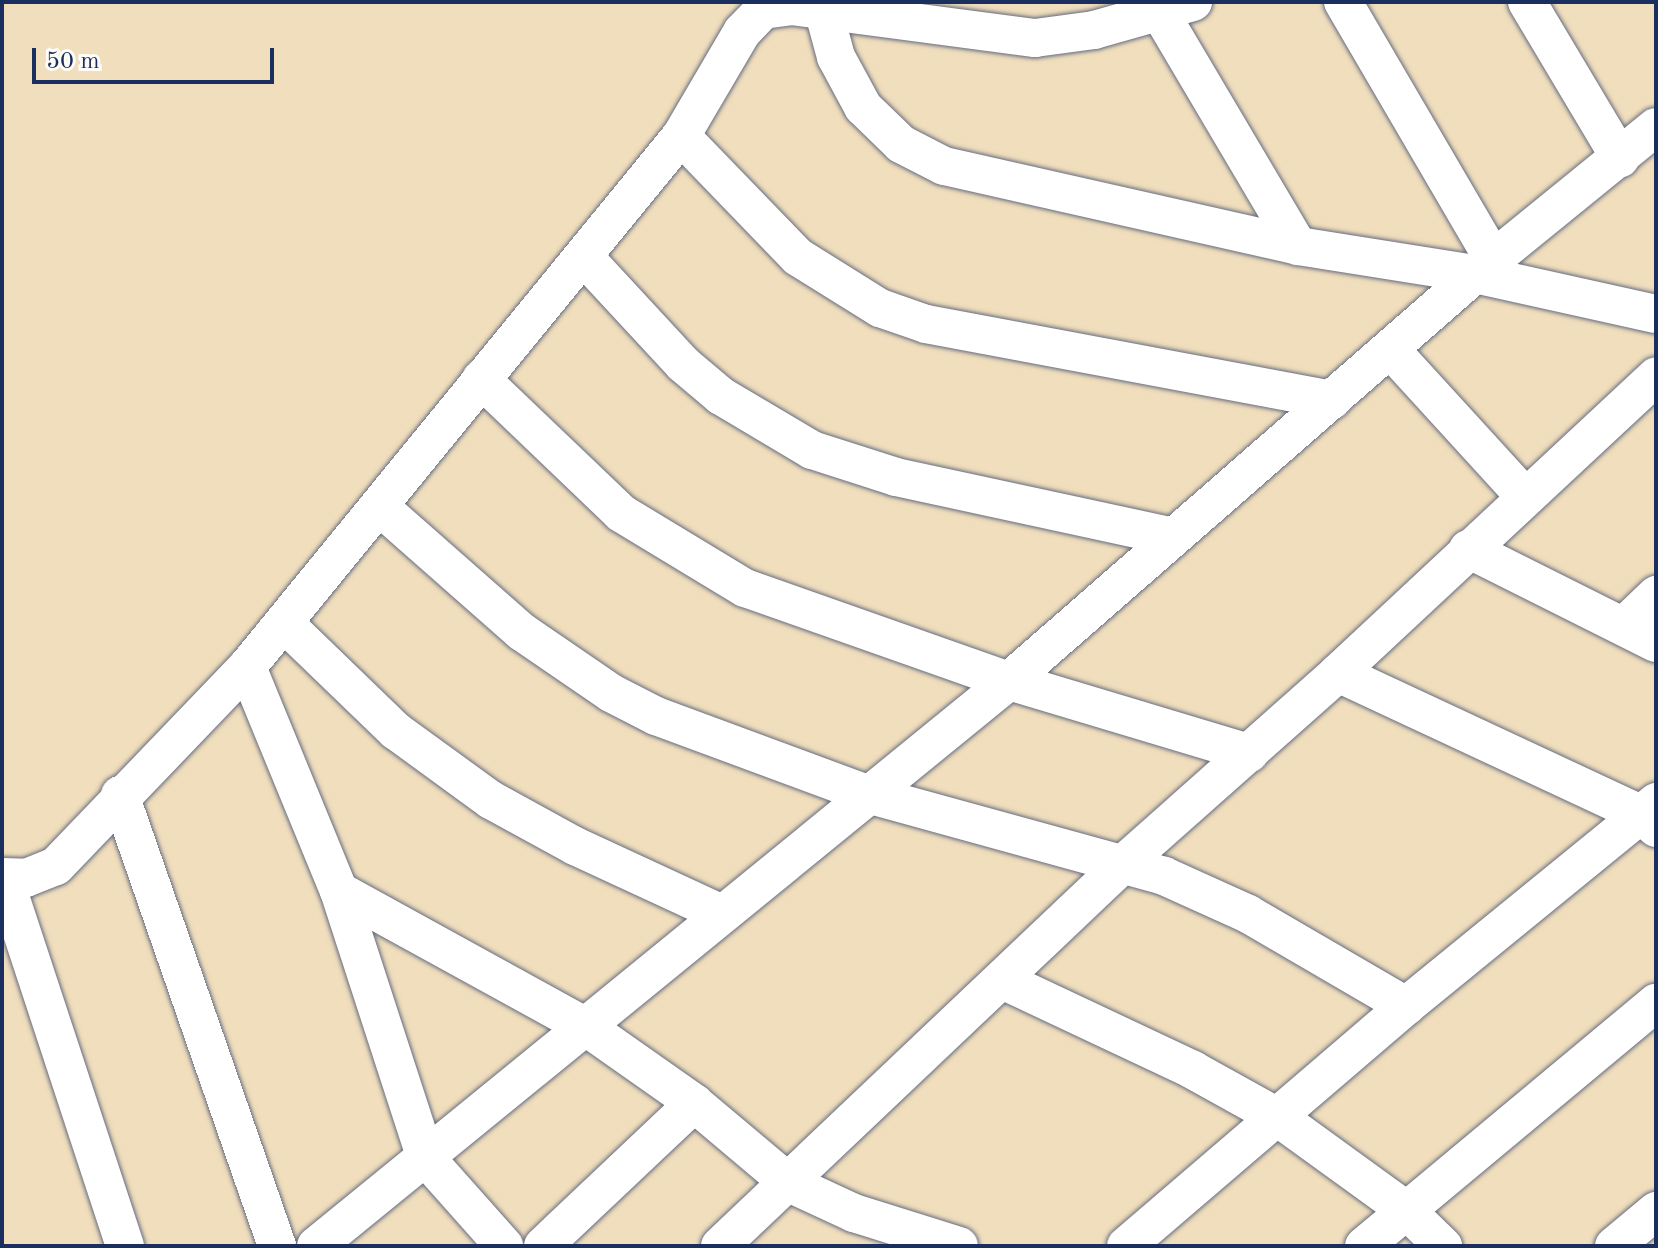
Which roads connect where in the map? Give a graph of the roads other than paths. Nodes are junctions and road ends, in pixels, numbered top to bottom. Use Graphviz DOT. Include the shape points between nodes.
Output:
graph roads {
  1 [pos="1343,2"];
  2 [pos="1527,2"];
  3 [pos="1176,6"];
  4 [pos="823,9"];
  5 [pos="1656,127"];
  6 [pos="681,136"];
  7 [pos="1620,158"];
  8 [pos="1298,246"];
  9 [pos="584,257"];
  10 [pos="1485,267"];
  11 [pos="1656,314"];
  12 [pos="1391,350"];
  13 [pos="1656,376"];
  14 [pos="481,379"];
  15 [pos="1332,400"];
  16 [pos="1525,497"];
  17 [pos="380,507"];
  18 [pos="1170,536"];
  19 [pos="1468,549"];
  20 [pos="1656,595"];
  21 [pos="284,623"];
  22 [pos="1641,633"];
  23 [pos="247,667"];
  24 [pos="1338,673"];
  25 [pos="1009,681"];
  26 [pos="1249,753"];
  27 [pos="867,794"];
  28 [pos="120,795"];
  29 [pos="1651,815"];
  30 [pos="1123,864"];
  31 [pos="3,877"];
  32 [pos="339,891"];
  33 [pos="722,914"];
  34 [pos="1002,980"];
  35 [pos="1656,1003"];
  36 [pos="1406,1006"];
  37 [pos="586,1027"];
  38 [pos="694,1103"];
  39 [pos="1276,1116"];
  40 [pos="426,1158"];
  41 [pos="789,1183"];
  42 [pos="1406,1210"];
  43 [pos="1656,1211"];
  44 [pos="125,1246"];
  45 [pos="277,1246"];
  46 [pos="316,1246"];
  47 [pos="504,1246"];
  48 [pos="543,1246"];
  49 [pos="720,1246"];
  50 [pos="959,1246"];
  51 [pos="1126,1246"];
  52 [pos="1364,1246"];
  53 [pos="1443,1246"];
  54 [pos="1614,1246"];
  1 -- 10 [label="street"];
  2 -- 7 [label="street"];
  3 -- 4 [label="street" via="1094,30 1035,38"];
  3 -- 8 [label="street"];
  4 -- 6 [label="street" via="780,5 756,16"];
  4 -- 8 [label="street" via="836,57 855,95 883,130 921,155 944,166"];
  5 -- 7 [label="street"];
  6 -- 9 [label="street"];
  6 -- 15 [label="street" via="798,257 880,308 938,327"];
  7 -- 10 [label="street"];
  8 -- 10 [label="street"];
  9 -- 14 [label="street"];
  9 -- 18 [label="street" via="683,364 721,396 812,450 896,477"];
  10 -- 11 [label="street"];
  10 -- 12 [label="street"];
  12 -- 15 [label="street"];
  12 -- 16 [label="street"];
  13 -- 16 [label="street"];
  14 -- 17 [label="street"];
  14 -- 25 [label="street" via="592,489 705,566 792,607"];
  15 -- 18 [label="street"];
  16 -- 19 [label="street"];
  17 -- 21 [label="street"];
  17 -- 27 [label="street" via="522,632 611,693 699,735"];
  18 -- 25 [label="street"];
  19 -- 22 [label="street"];
  19 -- 24 [label="street"];
  20 -- 22 [label="street"];
  21 -- 23 [label="street"];
  21 -- 33 [label="street" via="396,731 491,800 575,846"];
  23 -- 28 [label="street"];
  23 -- 32 [label="street"];
  24 -- 26 [label="street"];
  24 -- 29 [label="street"];
  25 -- 26 [label="street"];
  25 -- 27 [label="street"];
  26 -- 30 [label="street"];
  27 -- 30 [label="street"];
  27 -- 33 [label="street"];
  28 -- 31 [label="street" via="56,866 26,878"];
  28 -- 45 [label="street"];
  29 -- 36 [label="street"];
  30 -- 34 [label="street"];
  30 -- 36 [label="street" via="1164,876 1248,914"];
  31 -- 44 [label="street"];
  32 -- 37 [label="street"];
  32 -- 40 [label="street"];
  33 -- 37 [label="street"];
  34 -- 39 [label="street" via="1193,1070"];
  34 -- 41 [label="street"];
  35 -- 42 [label="street"];
  36 -- 39 [label="street"];
  37 -- 38 [label="street"];
  37 -- 40 [label="street"];
  38 -- 41 [label="street"];
  38 -- 48 [label="street"];
  39 -- 42 [label="street"];
  39 -- 51 [label="street"];
  40 -- 46 [label="street"];
  40 -- 47 [label="street"];
  41 -- 49 [label="street"];
  41 -- 50 [label="street" via="854,1213"];
  42 -- 52 [label="street"];
  42 -- 53 [label="street"];
  43 -- 54 [label="street"];
}
